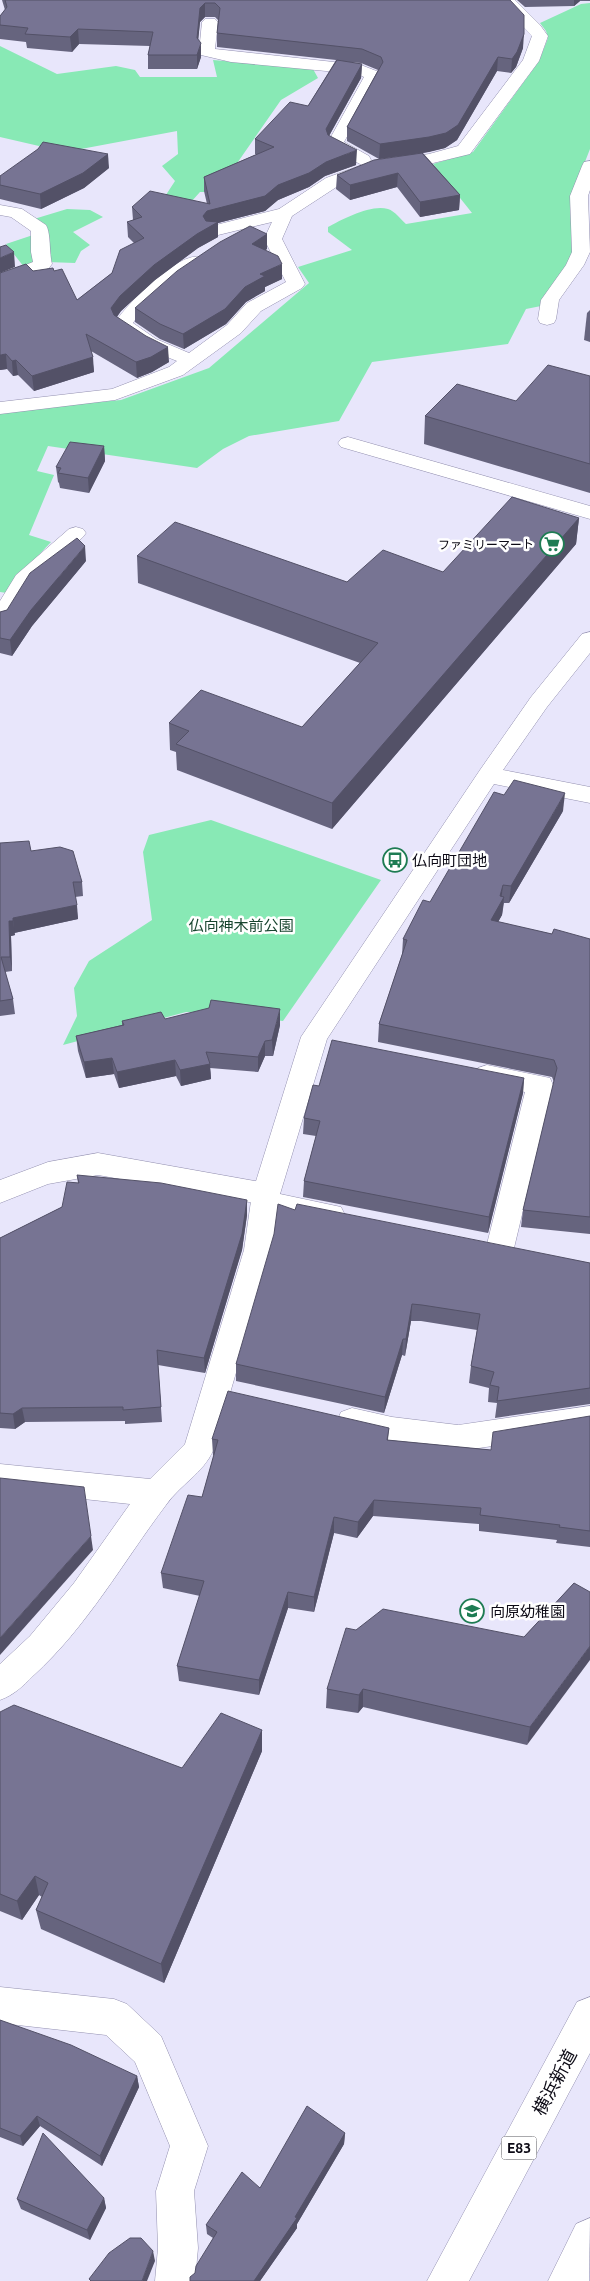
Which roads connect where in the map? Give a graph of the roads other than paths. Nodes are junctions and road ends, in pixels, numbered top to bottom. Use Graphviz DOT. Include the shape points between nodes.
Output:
graph roads {
  1 [pos="506,0"];
  2 [pos="210,22"];
  3 [pos="590,166"];
  4 [pos="377,167"];
  5 [pos="0,210"];
  6 [pos="280,214"];
  7 [pos="27,276"];
  8 [pos="0,282"];
  9 [pos="547,319"];
  10 [pos="191,360"];
  11 [pos="0,408"];
  12 [pos="348,444"];
  13 [pos="590,513"];
  14 [pos="76,533"];
  15 [pos="0,619"];
  16 [pos="590,638"];
  17 [pos="488,775"];
  18 [pos="590,795"];
  19 [pos="313,1040"];
  20 [pos="341,1046"];
  21 [pos="464,1070"];
  22 [pos="0,1192"];
  23 [pos="266,1198"];
  24 [pos="353,1219"];
  25 [pos="471,1242"];
  26 [pos="500,1248"];
  27 [pos="527,1254"];
  28 [pos="327,1416"];
  29 [pos="590,1419"];
  30 [pos="0,1477"];
  31 [pos="156,1493"];
  32 [pos="0,1685"];
  33 [pos="0,2005"];
  34 [pos="590,2015"];
  35 [pos="590,2238"];
  36 [pos="174,2281"];
  37 [pos="447,2281"];
  38 [pos="568,2281"];
  1 -- 4 [label="main road" via="540,36 531,61 464,150"];
  2 -- 4 [label="main road" via="207,52 361,70 373,75 335,144"];
  3 -- 9 [label="main road" via="579,196 581,252 550,300"];
  4 -- 6 [label="main road" via="332,182"];
  5 -- 8 [label="main road" via="16,213 40,229 42,264"];
  6 -- 10 [label="main road" via="273,238 296,284 254,307 234,329"];
  6 -- 10 [label="main road" via="244,235 212,244 126,316 123,324 149,343"];
  7 -- 8 [label="main road"];
  10 -- 11 [label="main road" via="176,371 116,394"];
  12 -- 13 [label="main road"];
  14 -- 15 [label="main road" via="24,580"];
  16 -- 17 [label="main road" via="539,702"];
  17 -- 18 [label="main road"];
  17 -- 19 [label="main road"];
  19 -- 20 [label="main road"];
  19 -- 23 [label="main road"];
  21 -- 26 [label="main road" via="540,1086"];
  22 -- 23 [label="main road" via="46,1172 98,1164"];
  23 -- 24 [label="main road"];
  23 -- 31 [label="main road" via="230,1393 198,1451"];
  25 -- 26 [label="main road"];
  26 -- 27 [label="main road"];
  28 -- 29 [label="main road" via="392,1430 458,1438"];
  30 -- 31 [label="main road"];
  31 -- 32 [label="main road" via="42,1647"];
  33 -- 36 [label="main road" via="114,2017 148,2049 189,2146 174,2192 178,2248"];
  34 -- 37 [label="main road, 横浜新道 / E83"];
  35 -- 38 [label="main road"];
}
